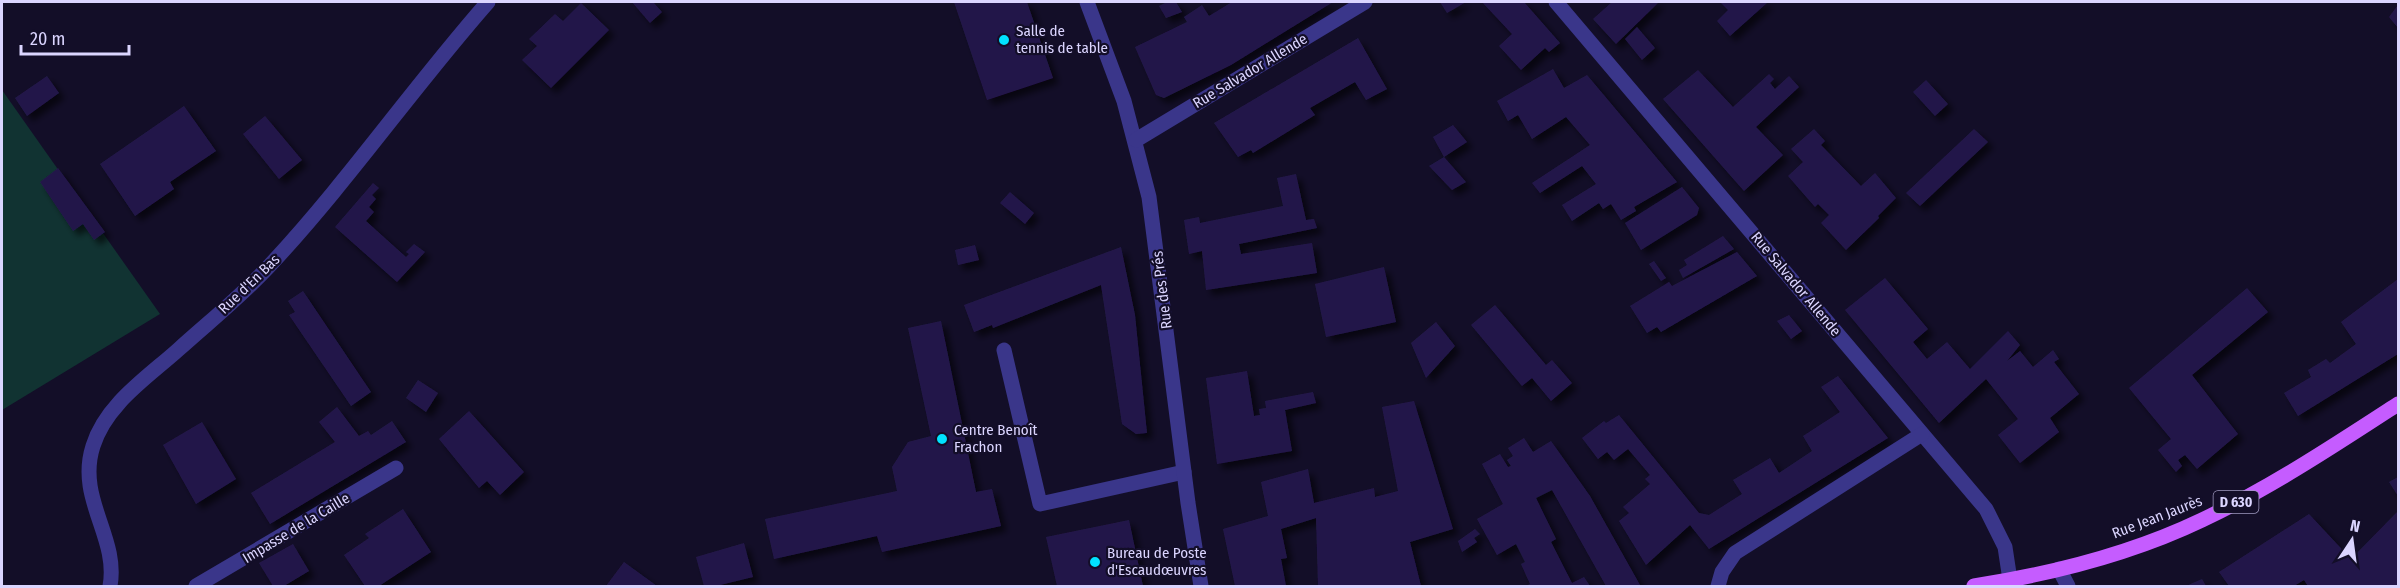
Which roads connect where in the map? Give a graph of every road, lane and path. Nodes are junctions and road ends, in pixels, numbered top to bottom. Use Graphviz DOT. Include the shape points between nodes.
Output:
graph roads {
  1 [pos="488,2"];
  2 [pos="1087,2"];
  3 [pos="1365,2"];
  4 [pos="1556,2"];
  5 [pos="1136,140"];
  6 [pos="1004,350"];
  7 [pos="2398,404"];
  8 [pos="1922,434"];
  9 [pos="396,468"];
  10 [pos="1184,472"];
  11 [pos="2059,569"];
  12 [pos="2010,580"];
  13 [pos="110,586"];
  14 [pos="196,586"];
  15 [pos="1201,586"];
  16 [pos="1718,586"];
  17 [pos="1974,586"];
  18 [pos="2068,586"];
  1 -- 13 [label="street, Rue d'En Bas" via="270,266 129,393 102,425 89,460 88,477 90,497 112,562"];
  2 -- 5 [label="street, Rue des Prés"];
  3 -- 5 [label="street, Rue Salvador Allende"];
  4 -- 8 [label="street, Rue Salvador Allende"];
  5 -- 10 [label="street, Rue des Prés" via="1154,224"];
  6 -- 10 [label="street" via="1040,504"];
  7 -- 11 [label="main road, Rue Jean Jaurès / D 630" via="2287,474 2199,522"];
  8 -- 12 [label="street, Rue Salvador Allende" via="1992,518 2005,548"];
  8 -- 16 [label="street" via="1736,553 1722,572"];
  9 -- 14 [label="street, Impasse de la Caille"];
  10 -- 15 [label="street, Rue des Prés"];
  11 -- 12 [label="main road, Rue Jean Jaurès / D 630"];
  11 -- 18 [label="street"];
  12 -- 17 [label="main road, Rue Jean Jaurès / D 630"];
}
